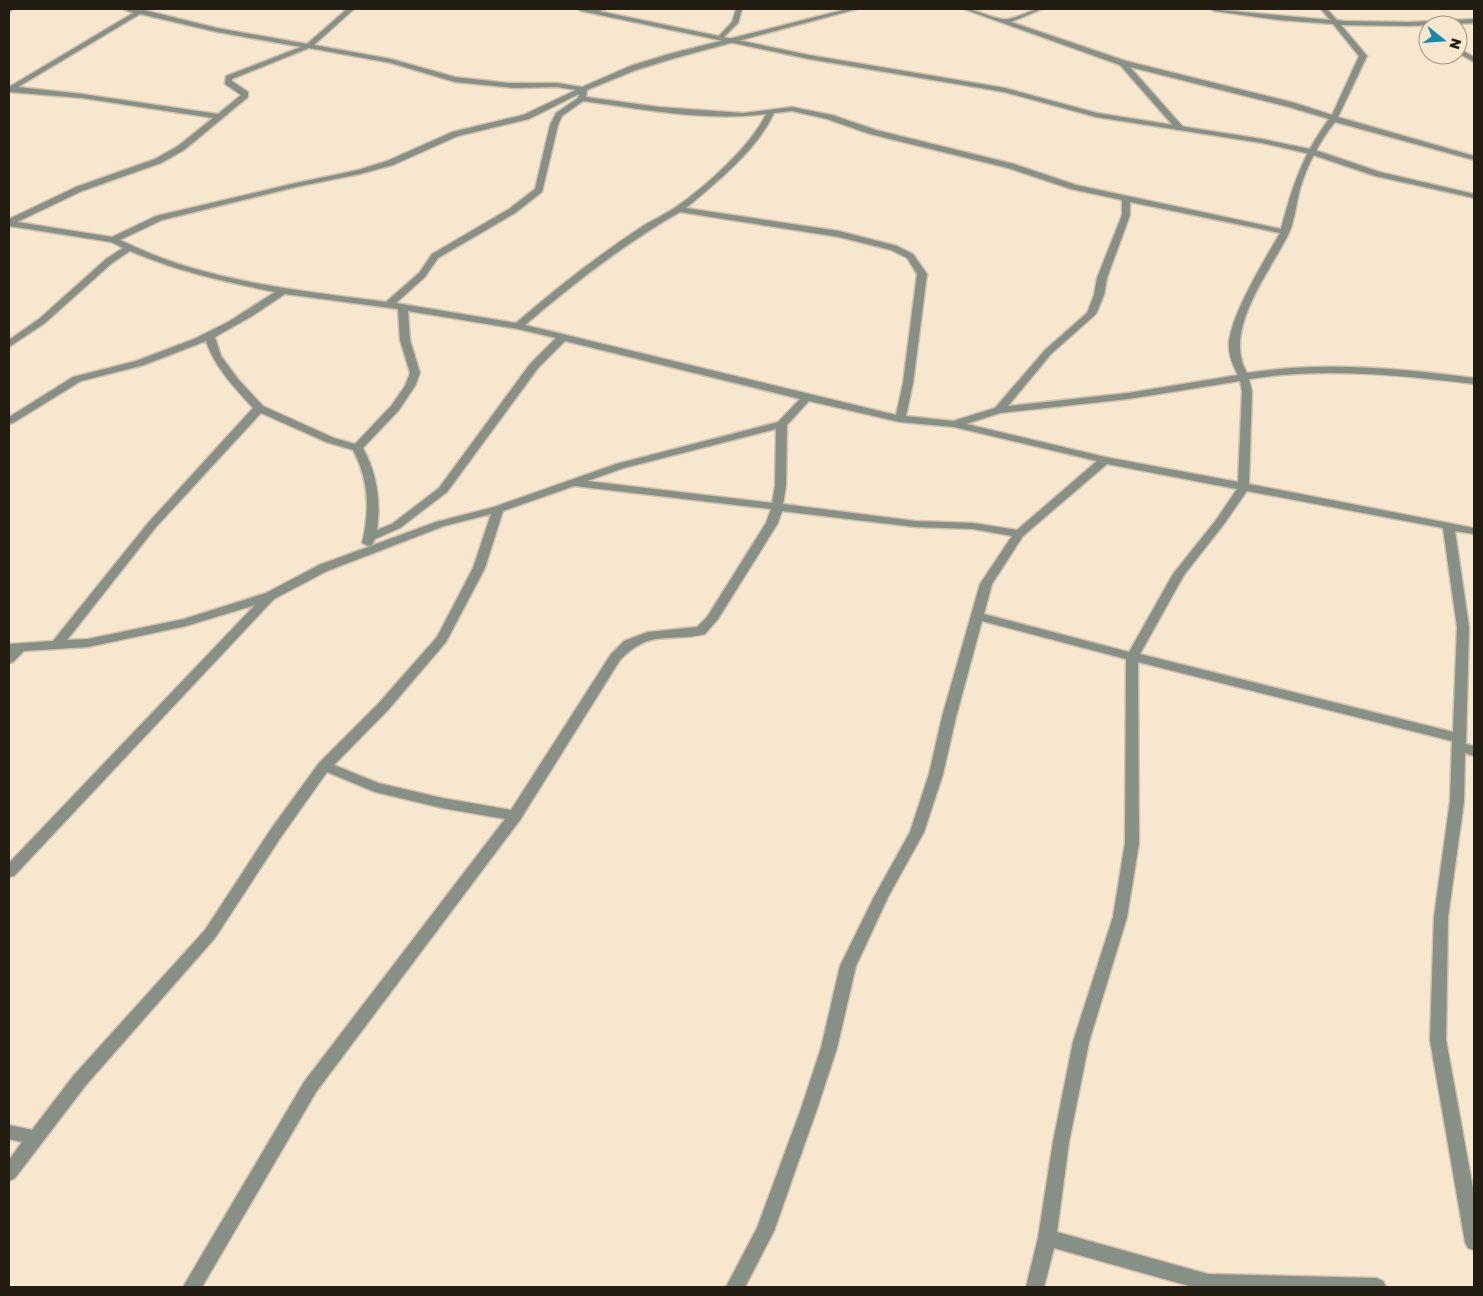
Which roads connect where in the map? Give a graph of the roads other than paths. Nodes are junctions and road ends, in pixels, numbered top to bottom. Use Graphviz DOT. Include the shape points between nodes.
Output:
graph roads {
  1 [pos="126,9"];
  2 [pos="351,9"];
  3 [pos="581,9"];
  4 [pos="739,9"];
  5 [pos="854,9"];
  6 [pos="968,9"];
  7 [pos="1039,9"];
  8 [pos="1214,9"];
  9 [pos="1324,9"];
  10 [pos="599,10"];
  11 [pos="140,11"];
  12 [pos="1005,22"];
  13 [pos="1474,22"];
  14 [pos="1339,23"];
  15 [pos="1416,24"];
  16 [pos="720,38"];
  17 [pos="732,40"];
  18 [pos="310,45"];
  19 [pos="1123,63"];
  20 [pos="583,89"];
  21 [pos="10,90"];
  22 [pos="582,99"];
  23 [pos="771,112"];
  24 [pos="220,117"];
  25 [pos="1334,118"];
  26 [pos="1180,128"];
  27 [pos="1312,152"];
  28 [pos="1472,156"];
  29 [pos="1474,196"];
  30 [pos="1126,198"];
  31 [pos="679,209"];
  32 [pos="9,223"];
  33 [pos="1285,232"];
  34 [pos="113,240"];
  35 [pos="128,248"];
  36 [pos="283,291"];
  37 [pos="387,306"];
  38 [pos="403,307"];
  39 [pos="518,326"];
  40 [pos="210,337"];
  41 [pos="562,338"];
  42 [pos="9,344"];
  43 [pos="1244,377"];
  44 [pos="1474,381"];
  45 [pos="805,399"];
  46 [pos="260,408"];
  47 [pos="999,410"];
  48 [pos="900,419"];
  49 [pos="9,421"];
  50 [pos="782,424"];
  51 [pos="954,424"];
  52 [pos="357,448"];
  53 [pos="1105,460"];
  54 [pos="573,482"];
  55 [pos="1243,488"];
  56 [pos="779,507"];
  57 [pos="498,509"];
  58 [pos="1448,525"];
  59 [pos="1474,531"];
  60 [pos="1019,534"];
  61 [pos="370,537"];
  62 [pos="366,551"];
  63 [pos="270,596"];
  64 [pos="976,616"];
  65 [pos="57,645"];
  66 [pos="14,648"];
  67 [pos="1132,657"];
  68 [pos="9,659"];
  69 [pos="1459,742"];
  70 [pos="1474,751"];
  71 [pos="324,766"];
  72 [pos="515,816"];
  73 [pos="9,872"];
  74 [pos="9,1132"];
  75 [pos="36,1138"];
  76 [pos="9,1172"];
  77 [pos="1047,1238"];
  78 [pos="1474,1242"];
  79 [pos="1208,1285"];
  80 [pos="192,1287"];
  81 [pos="735,1287"];
  82 [pos="1035,1287"];
  83 [pos="1376,1287"];
  1 -- 11 [label="street"];
  2 -- 18 [label="street"];
  3 -- 10 [label="street"];
  4 -- 16 [label="street" via="735,23"];
  5 -- 17 [label="street"];
  6 -- 12 [label="street"];
  7 -- 12 [label="street"];
  8 -- 14 [label="street"];
  9 -- 14 [label="street"];
  10 -- 16 [label="street"];
  11 -- 18 [label="street" via="217,30"];
  11 -- 21 [label="street"];
  12 -- 19 [label="street"];
  13 -- 15 [label="street"];
  14 -- 15 [label="street"];
  14 -- 25 [label="street" via="1363,56"];
  16 -- 17 [label="street"];
  17 -- 20 [label="street" via="656,61"];
  17 -- 26 [label="street" via="1005,90 1096,114"];
  18 -- 20 [label="street" via="391,60 463,81 514,86 550,83"];
  18 -- 24 [label="street" via="229,78 228,82 245,94"];
  19 -- 25 [label="street"];
  19 -- 26 [label="street"];
  20 -- 22 [label="street"];
  20 -- 34 [label="street" via="526,117 456,134 390,163 172,214"];
  21 -- 24 [label="street" via="82,96"];
  22 -- 23 [label="street" via="726,114"];
  22 -- 37 [label="street" via="559,115 554,125 539,190 512,211 446,248"];
  23 -- 30 [label="street" via="792,109 829,117 1074,187"];
  23 -- 31 [label="street" via="763,129 716,179"];
  24 -- 32 [label="street" via="182,148 158,161 79,189"];
  25 -- 27 [label="street" via="1318,138"];
  25 -- 28 [label="street"];
  26 -- 27 [label="street" via="1223,133"];
  27 -- 29 [label="street" via="1378,174"];
  27 -- 33 [label="street" via="1296,187"];
  30 -- 33 [label="street"];
  30 -- 47 [label="street" via="1126,215 1091,314 1048,352"];
  31 -- 39 [label="street" via="639,232 573,279"];
  31 -- 48 [label="street" via="839,234 894,248 910,256 922,274 908,383"];
  32 -- 34 [label="street"];
  33 -- 43 [label="street" via="1237,326 1234,344 1236,363"];
  34 -- 35 [label="street"];
  35 -- 36 [label="street" via="224,279"];
  35 -- 42 [label="street"];
  36 -- 37 [label="street"];
  36 -- 40 [label="street"];
  37 -- 38 [label="street"];
  38 -- 39 [label="street"];
  38 -- 52 [label="street" via="405,340 415,373 395,408"];
  39 -- 41 [label="street"];
  40 -- 46 [label="street" via="216,356 229,375"];
  40 -- 49 [label="street" via="146,361 76,379"];
  41 -- 45 [label="street"];
  41 -- 61 [label="street" via="534,366 443,490 396,526"];
  43 -- 44 [label="street" via="1278,372 1360,371"];
  43 -- 47 [label="street" via="1128,396"];
  43 -- 55 [label="street" via="1247,391"];
  45 -- 48 [label="street"];
  45 -- 50 [label="street"];
  46 -- 52 [label="street" via="330,440"];
  46 -- 65 [label="street" via="152,525"];
  47 -- 51 [label="street"];
  48 -- 51 [label="street"];
  50 -- 54 [label="street" via="620,466"];
  50 -- 56 [label="street"];
  51 -- 53 [label="street"];
  52 -- 61 [label="street" via="367,464 372,486"];
  53 -- 55 [label="street"];
  53 -- 60 [label="street"];
  54 -- 56 [label="street"];
  54 -- 57 [label="street"];
  55 -- 58 [label="street"];
  55 -- 67 [label="street" via="1179,574"];
  56 -- 60 [label="street" via="915,524 973,526"];
  56 -- 72 [label="street" via="752,557 701,631 652,635 628,644 615,656"];
  57 -- 62 [label="street" via="440,524"];
  57 -- 71 [label="street" via="479,568 442,639 383,707"];
  58 -- 59 [label="street"];
  58 -- 69 [label="street" via="1463,627"];
  60 -- 64 [label="street" via="986,584"];
  61 -- 62 [label="street"];
  62 -- 63 [label="street" via="323,568"];
  63 -- 65 [label="street" via="186,622 88,643"];
  63 -- 73 [label="street"];
  64 -- 67 [label="street"];
  64 -- 81 [label="street" via="936,774 917,832 848,966 829,1048 809,1109 765,1231"];
  65 -- 66 [label="street"];
  66 -- 68 [label="street"];
  67 -- 69 [label="street"];
  67 -- 77 [label="street" via="1132,843 1120,917 1081,1042 1061,1142"];
  69 -- 70 [label="street"];
  69 -- 78 [label="street" via="1457,800 1441,917 1438,1040"];
  71 -- 72 [label="street" via="375,787"];
  71 -- 75 [label="street" via="210,934 80,1080"];
  72 -- 80 [label="street" via="310,1087"];
  74 -- 75 [label="street"];
  75 -- 76 [label="street"];
  77 -- 79 [label="street"];
  77 -- 82 [label="street"];
  79 -- 83 [label="street"];
}
